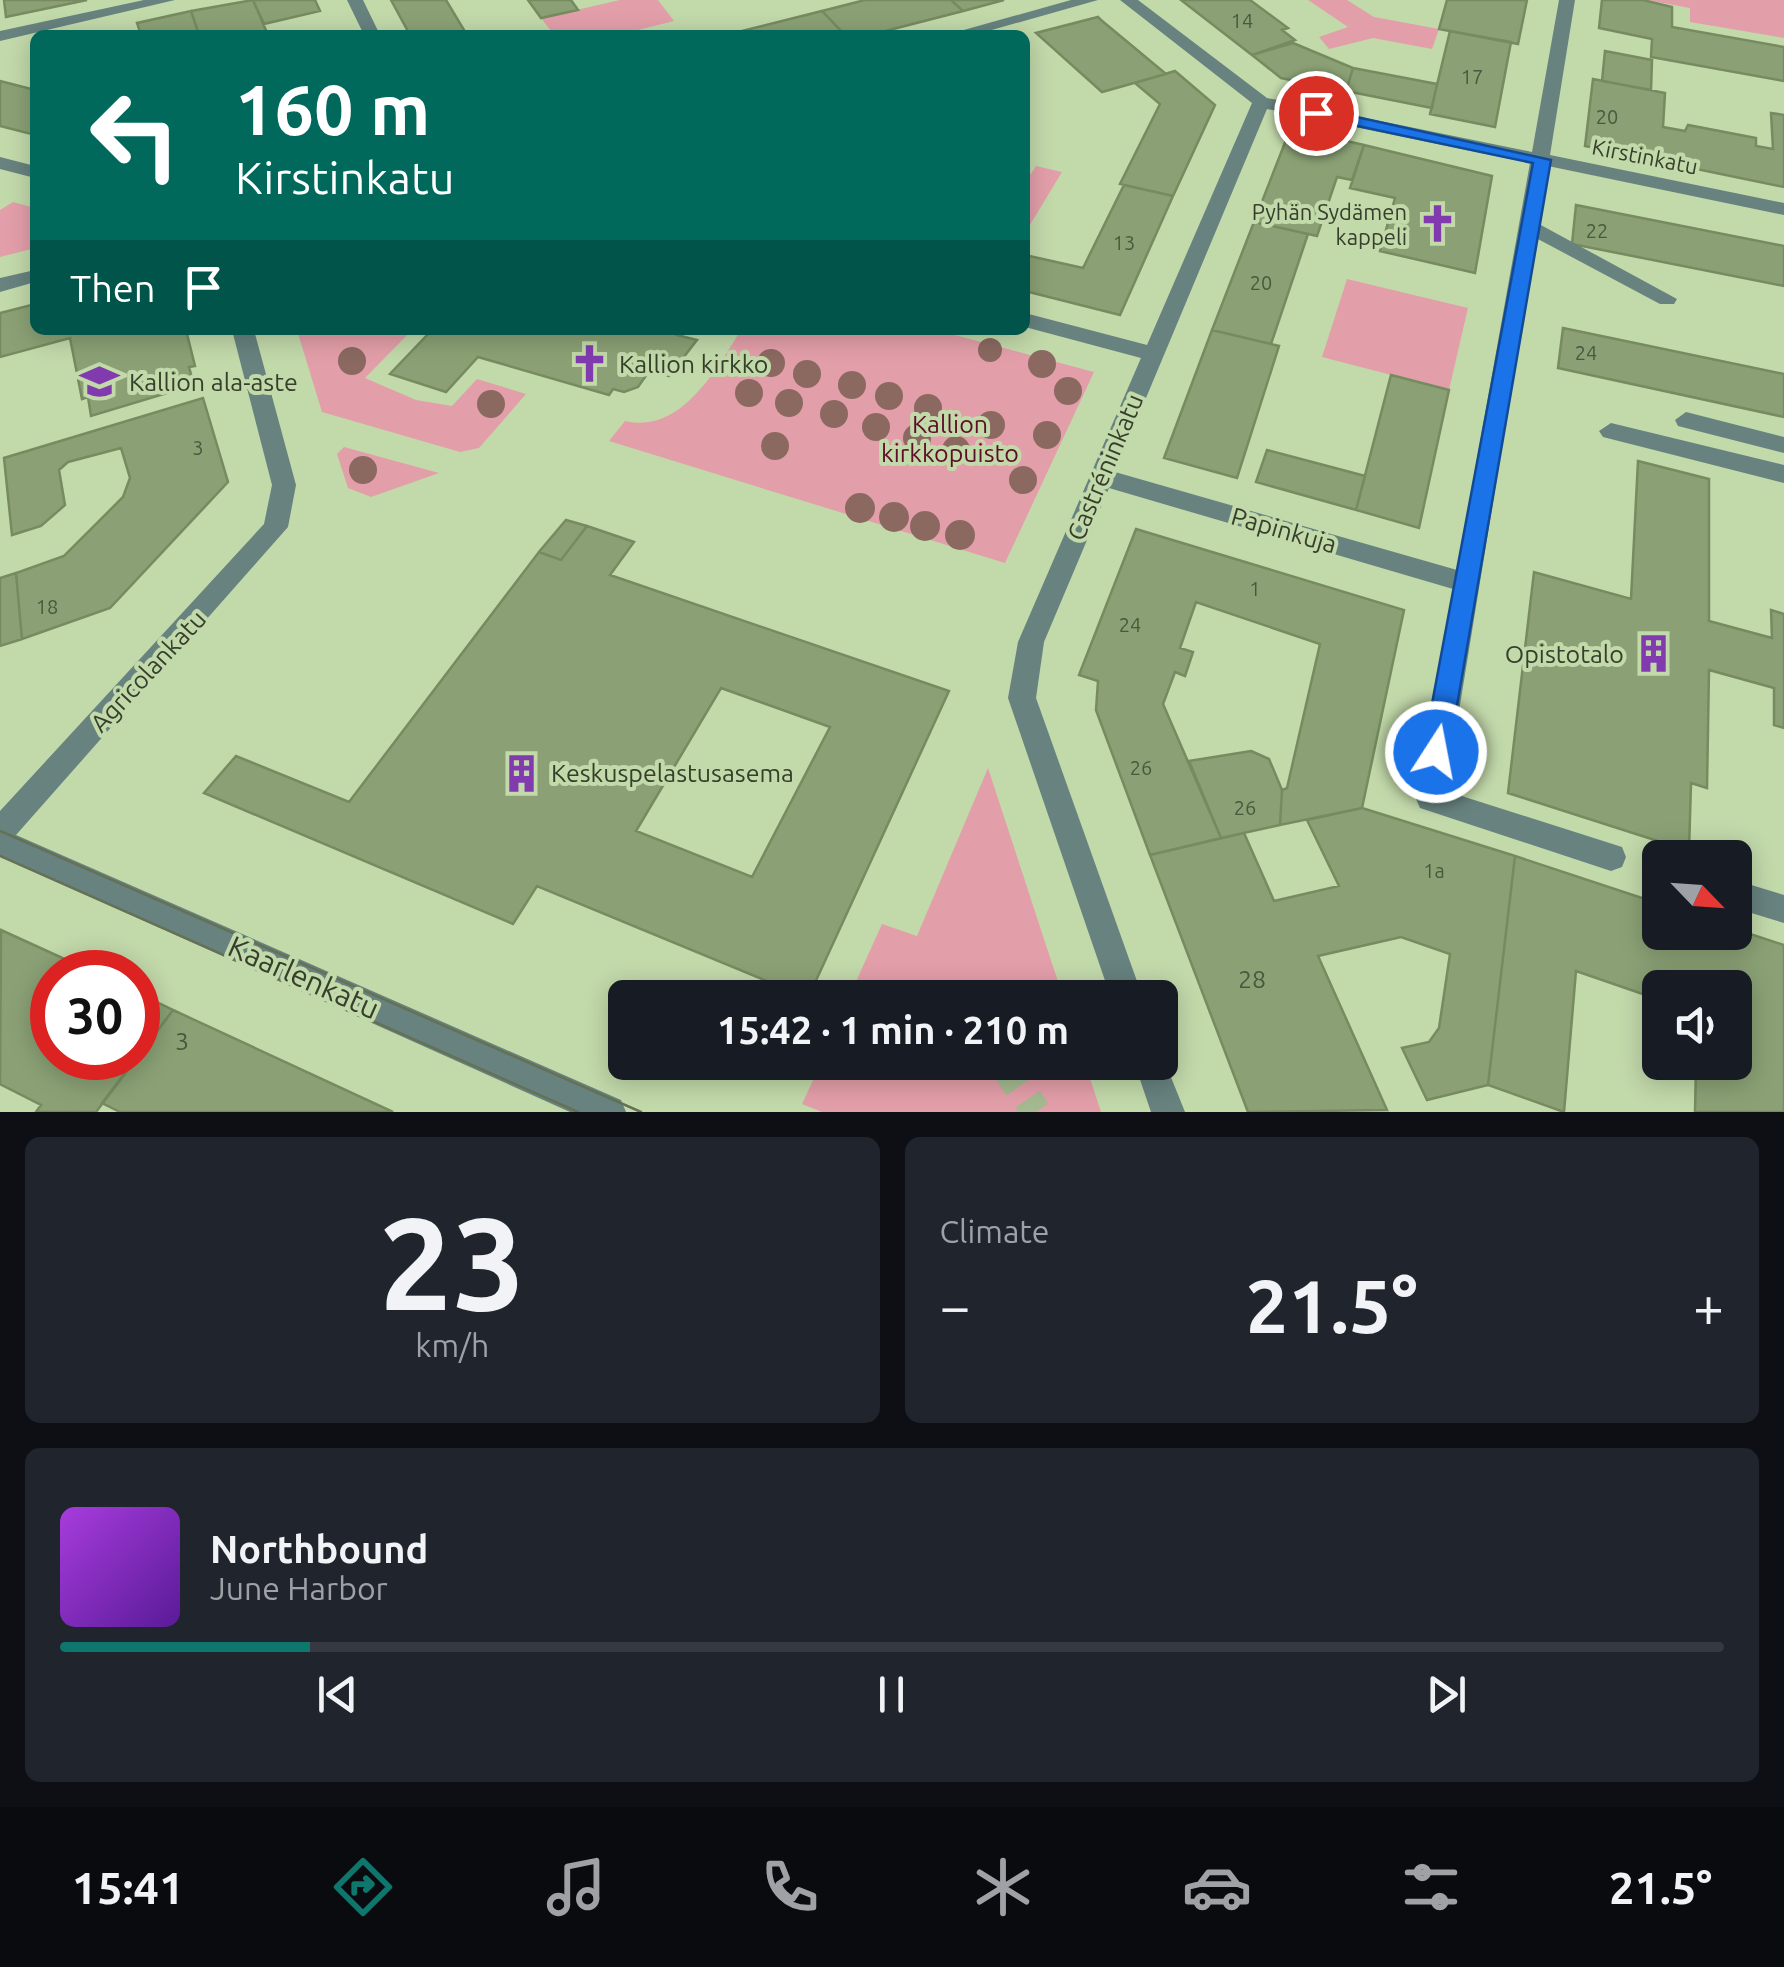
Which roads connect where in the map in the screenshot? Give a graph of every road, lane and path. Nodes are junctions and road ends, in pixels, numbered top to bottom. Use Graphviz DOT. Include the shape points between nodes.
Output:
graph roads {
  1 [pos="167,0"];
  2 [pos="355,0"];
  3 [pos="1090,0"];
  4 [pos="1128,0"];
  5 [pos="1568,0"];
  6 [pos="370,30"];
  7 [pos="973,30"];
  8 [pos="0,36"];
  9 [pos="1261,102"];
  10 [pos="1542,160"];
  11 [pos="0,163"];
  12 [pos="30,171"];
  13 [pos="1784,209"];
  14 [pos="1530,227"];
  15 [pos="30,277"];
  16 [pos="0,285"];
  17 [pos="1667,298"];
  18 [pos="1030,321"];
  19 [pos="244,335"];
  20 [pos="1152,354"];
  21 [pos="1686,420"];
  22 [pos="1611,431"];
  23 [pos="1784,446"];
  24 [pos="1784,474"];
  25 [pos="1101,477"];
  26 [pos="1467,582"];
  27 [pos="0,832"];
  28 [pos="0,842"];
  29 [pos="1611,856"];
  30 [pos="1752,899"];
  31 [pos="1784,909"];
  32 [pos="1121,980"];
  33 [pos="1156,1080"];
  34 [pos="609,1112"];
  35 [pos="1168,1112"];
  1 -- 8 [label="street"];
  2 -- 6 [label="street"];
  3 -- 7 [label="street"];
  4 -- 9 [label="street"];
  5 -- 10 [label="street"];
  9 -- 10 [label="street, Kirstinkatu"];
  9 -- 20 [label="street, Castréninkatu"];
  10 -- 13 [label="street, Kirstinkatu"];
  10 -- 14 [label="street"];
  11 -- 12 [label="street"];
  14 -- 17 [label="street"];
  14 -- 26 [label="street"];
  15 -- 16 [label="street"];
  18 -- 20 [label="street"];
  19 -- 27 [label="street, Agricolankatu" via="284,484 276,528"];
  20 -- 25 [label="street, Castréninkatu"];
  21 -- 23 [label="street"];
  22 -- 24 [label="street"];
  25 -- 26 [label="street, Papinkuja"];
  25 -- 32 [label="street, Castréninkatu" via="1031,642 1022,698"];
  26 -- 29 [label="street" via="1430,799"];
  28 -- 34 [label="street, Kaarlenkatu"];
  30 -- 31 [label="street"];
  33 -- 35 [label="street"];
}
